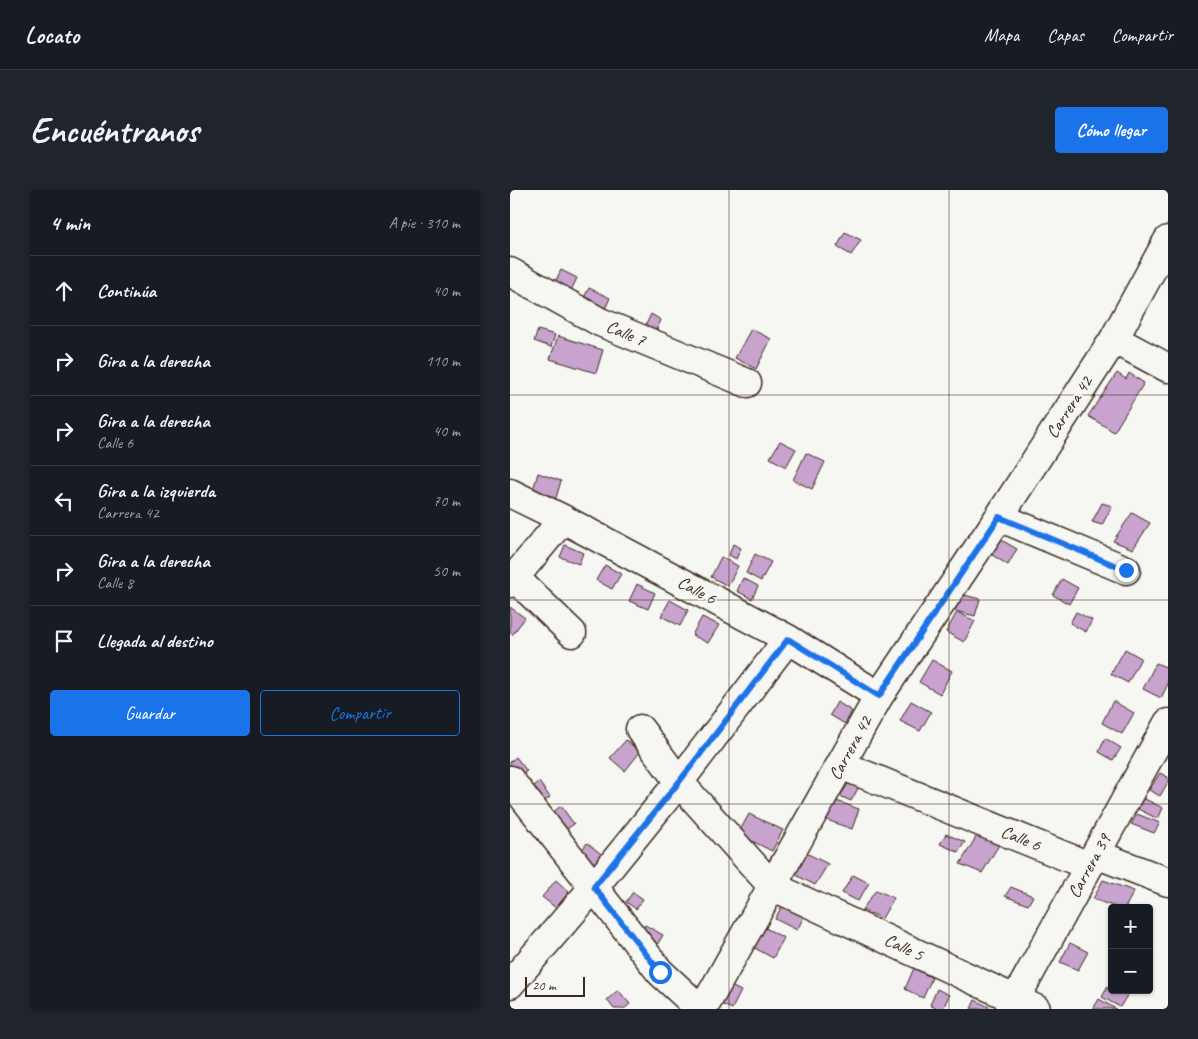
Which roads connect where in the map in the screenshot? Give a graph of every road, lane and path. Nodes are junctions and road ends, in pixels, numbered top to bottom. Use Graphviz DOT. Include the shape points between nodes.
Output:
graph roads {
  1 [pos="1168,240"];
  2 [pos="510,272"];
  3 [pos="1114,339"];
  4 [pos="1168,368"];
  5 [pos="747,383"];
  6 [pos="510,493"];
  7 [pos="999,517"];
  8 [pos="564,519"];
  9 [pos="1126,570"];
  10 [pos="512,580"];
  11 [pos="572,633"];
  12 [pos="788,639"];
  13 [pos="879,696"];
  14 [pos="1168,723"];
  15 [pos="640,729"];
  16 [pos="841,765"];
  17 [pos="510,780"];
  18 [pos="679,782"];
  19 [pos="1093,860"];
  20 [pos="1168,882"];
  21 [pos="772,886"];
  22 [pos="594,887"];
  23 [pos="510,984"];
  24 [pos="1021,1006"];
  25 [pos="702,1009"];
  1 -- 3 [label="street, Carrera 42"];
  2 -- 5 [label="street, Calle 7" via="600,322"];
  3 -- 4 [label="street"];
  3 -- 7 [label="street, Carrera 42"];
  6 -- 8 [label="street, Calle 6"];
  7 -- 9 [label="street"];
  7 -- 13 [label="street, Carrera 42"];
  8 -- 10 [label="street"];
  8 -- 12 [label="street, Calle 6"];
  10 -- 11 [label="street"];
  12 -- 13 [label="street, Calle 6"];
  12 -- 18 [label="street"];
  13 -- 16 [label="street, Carrera 42"];
  14 -- 19 [label="street, Carrera 39"];
  15 -- 18 [label="street"];
  16 -- 19 [label="street, Calle 6"];
  16 -- 21 [label="street, Carrera 42"];
  17 -- 22 [label="street"];
  18 -- 21 [label="street"];
  18 -- 22 [label="street"];
  19 -- 20 [label="street, Calle 6"];
  19 -- 24 [label="street, Carrera 39"];
  21 -- 24 [label="street, Calle 5"];
  21 -- 25 [label="street, Carrera 42"];
  22 -- 23 [label="street"];
  22 -- 25 [label="street" via="660,972"];
}
